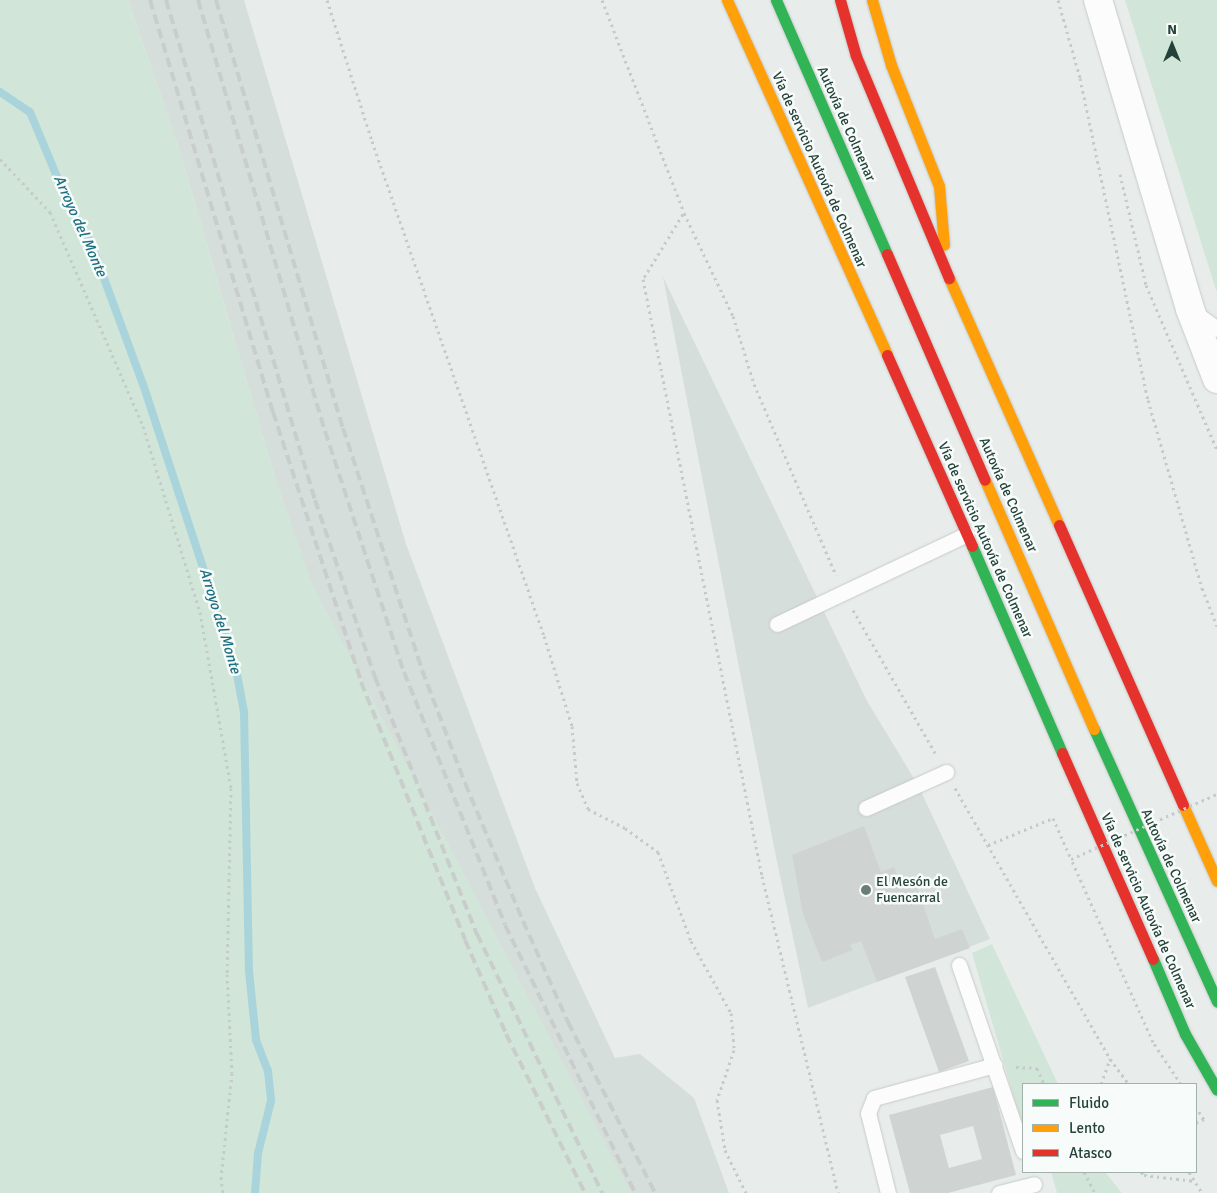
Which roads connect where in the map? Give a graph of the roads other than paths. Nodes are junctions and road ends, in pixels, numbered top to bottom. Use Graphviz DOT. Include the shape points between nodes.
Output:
graph roads {
  1 [pos="727,0"];
  2 [pos="776,0"];
  3 [pos="840,0"];
  4 [pos="872,0"];
  5 [pos="1098,0"];
  6 [pos="946,271"];
  7 [pos="1190,309"];
  8 [pos="1217,329"];
  9 [pos="1216,374"];
  10 [pos="967,534"];
  11 [pos="777,624"];
  12 [pos="946,772"];
  13 [pos="866,808"];
  14 [pos="1217,881"];
  15 [pos="959,965"];
  16 [pos="1217,1001"];
  17 [pos="995,1065"];
  18 [pos="1217,1090"];
  19 [pos="1022,1148"];
  20 [pos="1033,1183"];
  21 [pos="888,1193"];
  22 [pos="1000,1193"];
  1 -- 10 [label="main road, Vía de servicio Autovía de Colmenar"];
  2 -- 16 [label="main road, Autovía de Colmenar" via="1151,861"];
  3 -- 6 [label="main road" via="856,56"];
  4 -- 6 [label="main road" via="891,66 939,186"];
  5 -- 7 [label="street"];
  6 -- 14 [label="main road"];
  7 -- 8 [label="lane"];
  7 -- 9 [label="street"];
  10 -- 11 [label="lane"];
  10 -- 18 [label="main road, Vía de servicio Autovía de Colmenar" via="1185,1034"];
  12 -- 13 [label="lane"];
  15 -- 17 [label="lane"];
  17 -- 19 [label="lane"];
  17 -- 21 [label="lane" via="874,1098 868,1113"];
  20 -- 22 [label="lane"];
}
